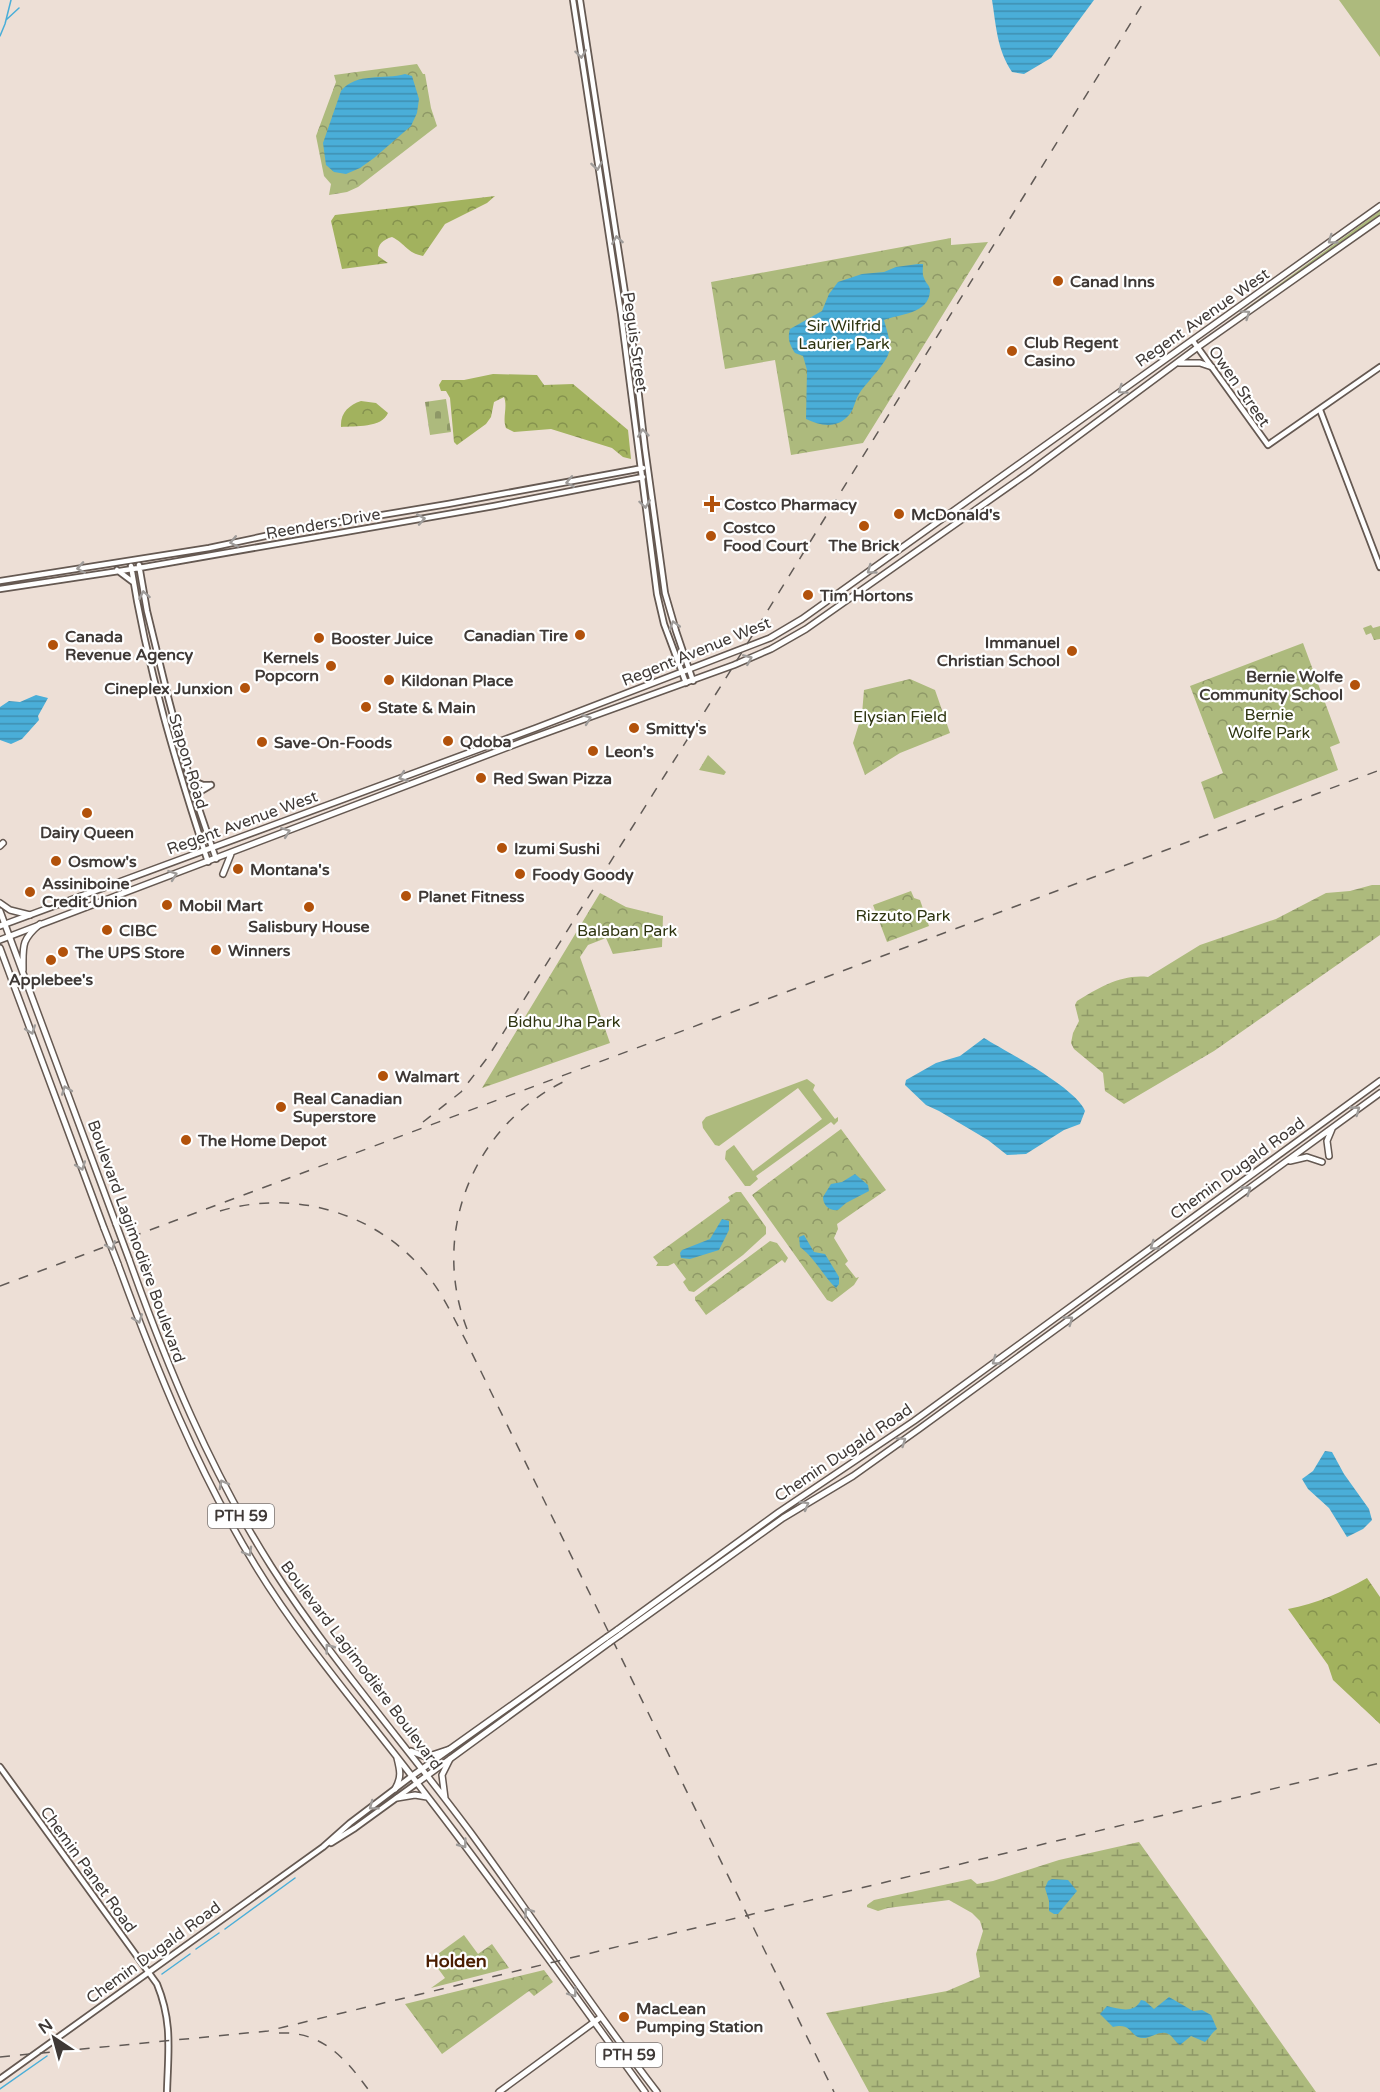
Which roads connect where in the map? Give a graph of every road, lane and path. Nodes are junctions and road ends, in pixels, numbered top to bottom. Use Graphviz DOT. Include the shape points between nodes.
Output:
graph roads {
  1 [pos="573,0"];
  2 [pos="580,0"];
  3 [pos="1380,206"];
  4 [pos="1380,219"];
  5 [pos="1193,340"];
  6 [pos="1198,347"];
  7 [pos="1177,363"];
  8 [pos="1212,367"];
  9 [pos="1380,367"];
  10 [pos="1320,410"];
  11 [pos="649,467"];
  12 [pos="640,469"];
  13 [pos="649,476"];
  14 [pos="641,477"];
  15 [pos="941,520"];
  16 [pos="939,535"];
  17 [pos="130,560"];
  18 [pos="138,560"];
  19 [pos="1380,567"];
  20 [pos="131,568"];
  21 [pos="140,568"];
  22 [pos="117,570"];
  23 [pos="48,574"];
  24 [pos="0,581"];
  25 [pos="50,581"];
  26 [pos="133,582"];
  27 [pos="0,589"];
  28 [pos="840,592"];
  29 [pos="847,600"];
  30 [pos="691,670"];
  31 [pos="682,673"];
  32 [pos="693,681"];
  33 [pos="686,683"];
  34 [pos="166,693"];
  35 [pos="158,695"];
  36 [pos="184,758"];
  37 [pos="454,758"];
  38 [pos="175,761"];
  39 [pos="434,765"];
  40 [pos="458,766"];
  41 [pos="423,770"];
  42 [pos="448,770"];
  43 [pos="189,779"];
  44 [pos="420,780"];
  45 [pos="382,785"];
  46 [pos="368,790"];
  47 [pos="374,798"];
  48 [pos="196,799"];
  49 [pos="361,803"];
  50 [pos="213,846"];
  51 [pos="204,849"];
  52 [pos="232,853"];
  53 [pos="216,859"];
  54 [pos="208,862"];
  55 [pos="223,874"];
  56 [pos="133,877"];
  57 [pos="137,888"];
  58 [pos="0,903"];
  59 [pos="0,911"];
  60 [pos="30,915"];
  61 [pos="40,924"];
  62 [pos="2,925"];
  63 [pos="9,936"];
  64 [pos="0,940"];
  65 [pos="0,948"];
  66 [pos="0,963"];
  67 [pos="23,974"];
  68 [pos="10,975"];
  69 [pos="1380,1081"];
  70 [pos="1380,1093"];
  71 [pos="1333,1127"];
  72 [pos="1329,1156"];
  73 [pos="1322,1162"];
  74 [pos="1283,1163"];
  75 [pos="618,1633"];
  76 [pos="609,1640"];
  77 [pos="403,1744"];
  78 [pos="450,1749"];
  79 [pos="397,1756"];
  80 [pos="450,1759"];
  81 [pos="0,1767"];
  82 [pos="422,1769"];
  83 [pos="412,1776"];
  84 [pos="427,1776"];
  85 [pos="417,1783"];
  86 [pos="395,1789"];
  87 [pos="428,1797"];
  88 [pos="397,1798"];
  89 [pos="445,1799"];
  90 [pos="323,1847"];
  91 [pos="148,1971"];
  92 [pos="601,2017"];
  93 [pos="594,2023"];
  94 [pos="0,2079"];
  95 [pos="167,2092"];
  96 [pos="499,2092"];
  97 [pos="645,2092"];
  98 [pos="657,2092"];
  1 -- 12 [label="street, Peguis Street, one-way"];
  11 -- 2 [label="street, Peguis Street, one-way"];
  3 -- 5 [label="main road, Regent Avenue West, one-way"];
  6 -- 4 [label="main road, Regent Avenue West, one-way"];
  5 -- 6 [label="street, Owen Street"];
  5 -- 15 [label="main road, Regent Avenue West, one-way"];
  6 -- 7 [label="main road, Regent Avenue West"];
  6 -- 8 [label="street, Owen Street"];
  7 -- 8 [label="main road"];
  7 -- 16 [label="main road, Regent Avenue West"];
  8 -- 10 [label="street, Owen Street" via="1268,446"];
  9 -- 10 [label="street"];
  10 -- 19 [label="street"];
  11 -- 12 [label="street, Reenders Drive"];
  11 -- 13 [label="street, Peguis Street"];
  12 -- 14 [label="street, Peguis Street"];
  12 -- 18 [label="street, Reenders Drive, one-way"];
  13 -- 14 [label="street, Reenders Drive"];
  30 -- 13 [label="street, Peguis Street, one-way" via="665,593"];
  21 -- 14 [label="street, Reenders Drive, one-way"];
  14 -- 31 [label="street, Peguis Street, one-way" via="661,610"];
  15 -- 16 [label="main road"];
  15 -- 28 [label="main road, Regent Avenue West, one-way"];
  16 -- 29 [label="main road, Regent Avenue West"];
  17 -- 18 [label="street, Reenders Drive"];
  17 -- 20 [label="street, Stapon Road"];
  17 -- 23 [label="street, Reenders Drive, one-way"];
  18 -- 21 [label="street, Stapon Road"];
  20 -- 21 [label="street, Reenders Drive"];
  20 -- 22 [label="street, Reenders Drive"];
  20 -- 26 [label="street, Stapon Road"];
  34 -- 21 [label="street, Stapon Road, one-way"];
  22 -- 25 [label="street, Reenders Drive"];
  22 -- 26 [label="street"];
  23 -- 24 [label="street, Reenders Drive"];
  23 -- 25 [label="street"];
  25 -- 27 [label="street, Reenders Drive"];
  26 -- 35 [label="street, Stapon Road"];
  28 -- 29 [label="main road"];
  28 -- 30 [label="main road, Regent Avenue West" via="770,638"];
  32 -- 29 [label="main road, Regent Avenue West, one-way" via="771,649"];
  30 -- 31 [label="main road, Regent Avenue West"];
  30 -- 32 [label="street, Peguis Street"];
  31 -- 33 [label="street, Peguis Street"];
  31 -- 37 [label="main road, Regent Avenue West"];
  32 -- 33 [label="main road, Regent Avenue West"];
  40 -- 33 [label="main road, Regent Avenue West, one-way"];
  34 -- 35 [label="street"];
  34 -- 36 [label="street, Stapon Road"];
  35 -- 38 [label="street, Stapon Road"];
  36 -- 38 [label="street"];
  36 -- 43 [label="street, Stapon Road"];
  37 -- 39 [label="main road, Regent Avenue West"];
  37 -- 40 [label="main road"];
  38 -- 51 [label="street, Stapon Road"];
  39 -- 41 [label="main road, Regent Avenue West"];
  39 -- 42 [label="main road"];
  40 -- 42 [label="main road, Regent Avenue West"];
  41 -- 44 [label="main road"];
  41 -- 45 [label="main road, Regent Avenue West, one-way"];
  42 -- 44 [label="main road, Regent Avenue West"];
  43 -- 48 [label="street, Stapon Road"];
  43 -- 48 [label="street" via="211,785"];
  44 -- 47 [label="main road, Regent Avenue West"];
  45 -- 46 [label="main road, Regent Avenue West"];
  45 -- 47 [label="main road"];
  46 -- 49 [label="main road"];
  46 -- 50 [label="main road, Regent Avenue West"];
  47 -- 49 [label="main road, Regent Avenue West"];
  48 -- 50 [label="street, Stapon Road"];
  52 -- 49 [label="main road, Regent Avenue West, one-way"];
  50 -- 51 [label="main road, Regent Avenue West"];
  50 -- 53 [label="street, Stapon Road"];
  51 -- 54 [label="street, Stapon Road"];
  51 -- 56 [label="main road, Regent Avenue West"];
  52 -- 53 [label="main road, Regent Avenue West"];
  52 -- 55 [label="main road"];
  53 -- 54 [label="main road, Regent Avenue West"];
  57 -- 54 [label="main road, Regent Avenue West, one-way"];
  56 -- 57 [label="main road"];
  56 -- 60 [label="main road, Regent Avenue West"];
  57 -- 61 [label="main road, Regent Avenue West"];
  58 -- 60 [label="main road"];
  59 -- 62 [label="main road, Boulevard Lagimodière Boulevard / PTH 59"];
  60 -- 62 [label="main road, Regent Avenue West"];
  61 -- 63 [label="main road, Regent Avenue West"];
  61 -- 67 [label="main road" via="24,942"];
  62 -- 63 [label="main road, Boulevard Lagimodière Boulevard / PTH 59"];
  63 -- 64 [label="main road, Regent Avenue West"];
  63 -- 67 [label="main road, Boulevard Lagimodière Boulevard / PTH 59"];
  65 -- 68 [label="main road, Boulevard Lagimodière Boulevard / PTH 59"];
  66 -- 68 [label="main road"];
  77 -- 67 [label="main road, Boulevard Lagimodière Boulevard / PTH 59, one-way, bridge" via="266,1558 188,1410"];
  68 -- 79 [label="main road, Boulevard Lagimodière Boulevard / PTH 59, one-way, bridge" via="169,1399 214,1493 278,1599"];
  69 -- 75 [label="main road, Chemin Dugald Road, one-way" via="914,1421 779,1512"];
  71 -- 70 [label="main road, Chemin Dugald Road, one-way"];
  71 -- 72 [label="main road" via="1327,1141"];
  71 -- 74 [label="main road, Chemin Dugald Road"];
  73 -- 74 [label="main road" via="1307,1157"];
  75 -- 74 [label="main road, Chemin Dugald Road, one-way" via="920,1429"];
  75 -- 76 [label="main road, Chemin Dugald Road, bridge"];
  76 -- 78 [label="main road, Chemin Dugald Road"];
  76 -- 80 [label="main road, Chemin Dugald Road"];
  77 -- 78 [label="main road" via="423,1757"];
  77 -- 82 [label="main road, Boulevard Lagimodière Boulevard / PTH 59"];
  78 -- 82 [label="main road, Chemin Dugald Road"];
  79 -- 83 [label="main road, Boulevard Lagimodière Boulevard / PTH 59"];
  79 -- 86 [label="main road" via="401,1772"];
  80 -- 84 [label="main road, Chemin Dugald Road"];
  80 -- 89 [label="main road" via="441,1779"];
  81 -- 91 [label="street, Chemin Panet Road"];
  82 -- 83 [label="main road, Chemin Dugald Road"];
  82 -- 84 [label="main road, Boulevard Lagimodière Boulevard / PTH 59"];
  83 -- 85 [label="main road, Boulevard Lagimodière Boulevard / PTH 59"];
  83 -- 86 [label="street, Chemin Dugald Road"];
  84 -- 85 [label="main road, Chemin Dugald Road"];
  84 -- 89 [label="main road, Boulevard Lagimodière Boulevard / PTH 59"];
  85 -- 87 [label="main road, Boulevard Lagimodière Boulevard / PTH 59"];
  85 -- 88 [label="street, Chemin Dugald Road"];
  86 -- 90 [label="street, Chemin Dugald Road, one-way"];
  87 -- 88 [label="main road"];
  87 -- 93 [label="main road, Boulevard Lagimodière Boulevard / PTH 59, one-way"];
  88 -- 90 [label="street, Chemin Dugald Road"];
  92 -- 89 [label="main road, Boulevard Lagimodière Boulevard / PTH 59, one-way"];
  90 -- 91 [label="street, Chemin Dugald Road"];
  91 -- 94 [label="street, Chemin Dugald Road"];
  91 -- 95 [label="street, Chemin Panet Road" via="165,2003 169,2022"];
  92 -- 93 [label="main road"];
  92 -- 98 [label="main road, Boulevard Lagimodière Boulevard / PTH 59"];
  93 -- 96 [label="main road"];
  93 -- 97 [label="main road, Boulevard Lagimodière Boulevard / PTH 59"];
}
